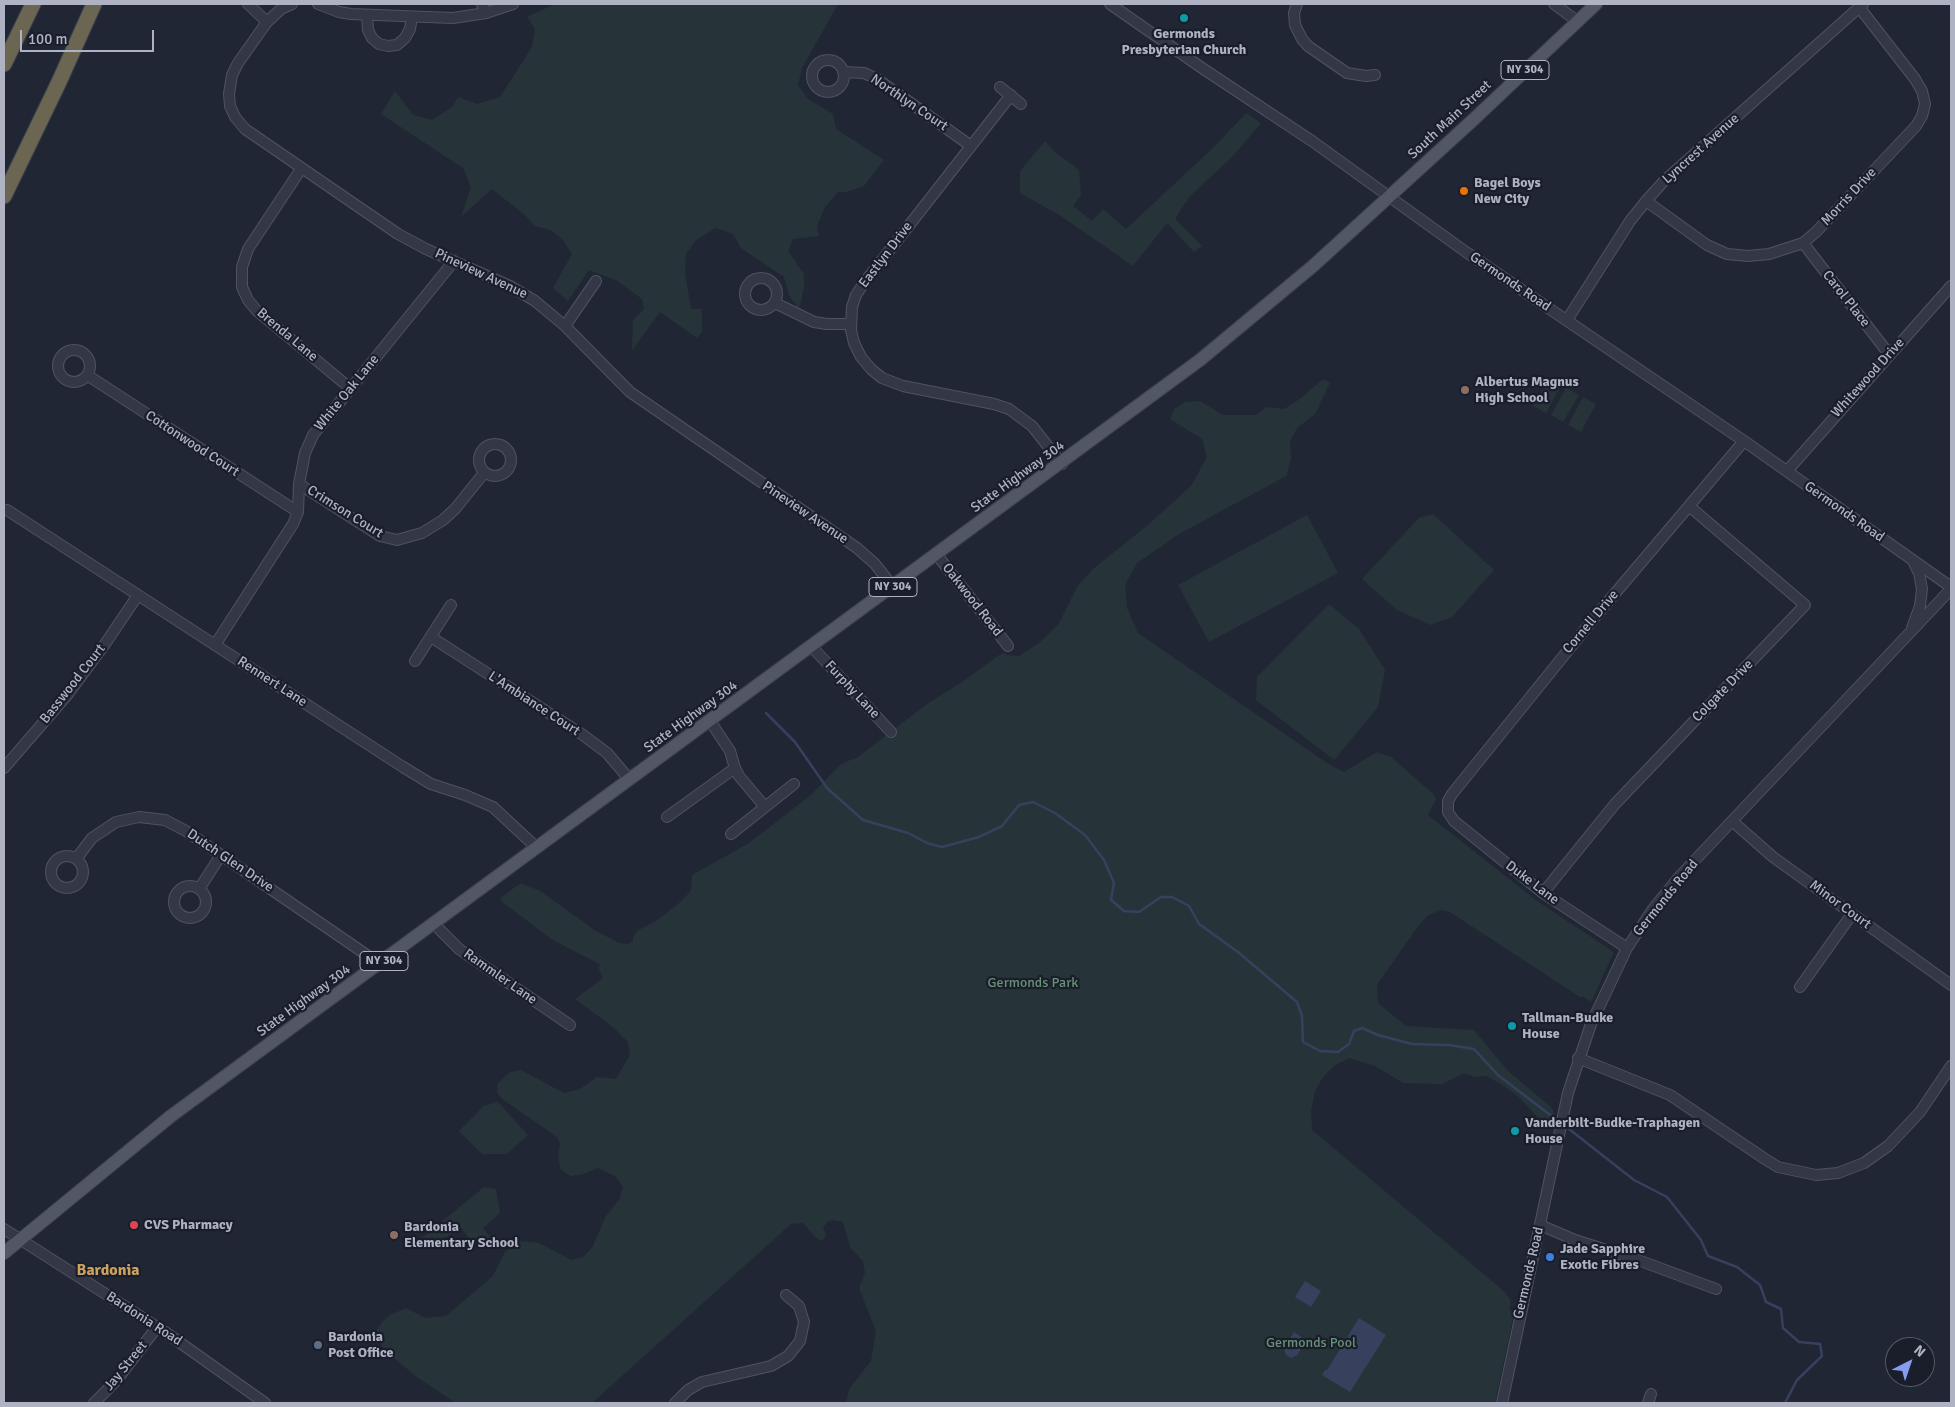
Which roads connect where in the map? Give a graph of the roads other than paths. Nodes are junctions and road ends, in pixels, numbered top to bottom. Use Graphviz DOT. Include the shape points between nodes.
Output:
graph roads {
  1 [pos="33,4"];
  2 [pos="94,4"];
  3 [pos="248,4"];
  4 [pos="292,4"];
  5 [pos="318,4"];
  6 [pos="513,4"];
  7 [pos="1110,4"];
  8 [pos="1297,4"];
  9 [pos="1554,4"];
  10 [pos="1596,4"];
  11 [pos="1861,6"];
  12 [pos="484,9"];
  13 [pos="367,15"];
  14 [pos="412,17"];
  15 [pos="1578,21"];
  16 [pos="267,22"];
  17 [pos="4,64"];
  18 [pos="843,72"];
  19 [pos="1375,75"];
  20 [pos="1000,87"];
  21 [pos="1011,96"];
  22 [pos="1021,104"];
  23 [pos="971,146"];
  24 [pos="302,169"];
  25 [pos="4,196"];
  26 [pos="1389,196"];
  27 [pos="1646,201"];
  28 [pos="1803,244"];
  29 [pos="454,261"];
  30 [pos="596,280"];
  31 [pos="1951,286"];
  32 [pos="775,303"];
  33 [pos="1567,320"];
  34 [pos="851,324"];
  35 [pos="565,326"];
  36 [pos="1889,354"];
  37 [pos="87,375"];
  38 [pos="350,388"];
  39 [pos="1744,441"];
  40 [pos="1062,464"];
  41 [pos="1787,471"];
  42 [pos="484,472"];
  43 [pos="299,484"];
  44 [pos="1689,506"];
  45 [pos="7,510"];
  46 [pos="298,512"];
  47 [pos="937,555"];
  48 [pos="1911,558"];
  49 [pos="893,587"];
  50 [pos="1951,588"];
  51 [pos="138,595"];
  52 [pos="451,605"];
  53 [pos="1908,635"];
  54 [pos="431,636"];
  55 [pos="216,646"];
  56 [pos="1008,646"];
  57 [pos="812,647"];
  58 [pos="415,660"];
  59 [pos="710,722"];
  60 [pos="891,732"];
  61 [pos="4,768"];
  62 [pos="734,768"];
  63 [pos="630,780"];
  64 [pos="794,784"];
  65 [pos="765,807"];
  66 [pos="1447,808"];
  67 [pos="667,817"];
  68 [pos="1732,821"];
  69 [pos="731,834"];
  70 [pos="537,848"];
  71 [pos="221,855"];
  72 [pos="76,859"];
  73 [pos="199,889"];
  74 [pos="1543,893"];
  75 [pos="1852,914"];
  76 [pos="434,924"];
  77 [pos="1627,948"];
  78 [pos="380,964"];
  79 [pos="1951,985"];
  80 [pos="1800,987"];
  81 [pos="570,1025"];
  82 [pos="1578,1058"];
  83 [pos="1951,1066"];
  84 [pos="1540,1225"];
  85 [pos="4,1229"];
  86 [pos="20,1240"];
  87 [pos="4,1253"];
  88 [pos="1716,1289"];
  89 [pos="786,1295"];
  90 [pos="157,1326"];
  91 [pos="94,1403"];
  92 [pos="265,1403"];
  93 [pos="676,1403"];
  94 [pos="1502,1403"];
  1 -- 17 [label="highway"];
  2 -- 25 [label="highway"];
  3 -- 16 [label="street"];
  4 -- 16 [label="street, Pineview Avenue"];
  5 -- 13 [label="street" via="339,12"];
  6 -- 12 [label="street"];
  7 -- 26 [label="street, Germonds Road"];
  8 -- 19 [label="street" via="1295,25 1308,46 1347,72"];
  9 -- 15 [label="street"];
  10 -- 15 [label="main road, South Main Street / NY 304"];
  11 -- 27 [label="street, Lyncrest Avenue"];
  11 -- 28 [label="street, Morris Drive" via="1915,79 1925,104 1916,126"];
  12 -- 14 [label="street" via="453,18"];
  13 -- 14 [label="street"];
  13 -- 14 [label="street" via="372,38 388,46 397,45 405,38"];
  15 -- 26 [label="main road, South Main Street / NY 304"];
  16 -- 24 [label="street, Pineview Avenue" via="234,69 229,88 230,106 249,133"];
  18 -- 23 [label="street, Northlyn Court" via="864,73 877,79"];
  20 -- 21 [label="street"];
  21 -- 22 [label="street"];
  21 -- 23 [label="street, Eastlyn Drive"];
  23 -- 34 [label="street, Eastlyn Drive" via="860,290 852,307"];
  24 -- 29 [label="street, Pineview Avenue" via="391,230"];
  24 -- 38 [label="street, Brenda Lane" via="248,249 242,267 242,287 257,311"];
  26 -- 33 [label="street, Germonds Road"];
  26 -- 40 [label="main road, State Highway 304 / NY 304" via="1288,289"];
  27 -- 28 [label="street, Morris Drive" via="1707,244 1727,254 1769,254"];
  27 -- 33 [label="street, Lyncrest Avenue"];
  28 -- 36 [label="street, Carol Place"];
  29 -- 35 [label="street, Pineview Avenue" via="519,290"];
  29 -- 38 [label="street, White Oak Lane"];
  30 -- 35 [label="street"];
  31 -- 36 [label="street, Whitewood Drive"];
  32 -- 34 [label="street" via="814,322"];
  33 -- 39 [label="street, Germonds Road"];
  34 -- 40 [label="street, Eastlyn Drive" via="854,343 861,357 882,378 904,386 1009,409 1032,426"];
  35 -- 49 [label="street, Pineview Avenue" via="638,398 856,548 875,564"];
  36 -- 41 [label="street, Whitewood Drive"];
  37 -- 46 [label="street, Cottonwood Court"];
  38 -- 43 [label="street, White Oak Lane" via="313,435 305,453"];
  39 -- 41 [label="street, Germonds Road"];
  39 -- 44 [label="street, Cornell Drive"];
  40 -- 47 [label="main road, State Highway 304 / NY 304"];
  41 -- 48 [label="street, Germonds Road"];
  42 -- 43 [label="street, Crimson Court" via="443,520 422,533 397,540 380,536"];
  43 -- 46 [label="street, White Oak Lane"];
  44 -- 66 [label="street, Cornell Drive" via="1452,794"];
  44 -- 74 [label="street, Colgate Drive" via="1805,605 1615,804"];
  45 -- 51 [label="street, Rennert Lane"];
  46 -- 55 [label="street, White Oak Lane" via="286,538"];
  47 -- 49 [label="main road, State Highway 304 / NY 304"];
  47 -- 56 [label="street, Oakwood Road"];
  48 -- 50 [label="street, Germonds Road"];
  48 -- 53 [label="street, Germonds Road" via="1919,573 1922,595"];
  49 -- 57 [label="main road, State Highway 304 / NY 304"];
  50 -- 53 [label="street, Germonds Road"];
  51 -- 55 [label="street, Rennert Lane"];
  51 -- 61 [label="street, Basswood Court" via="68,694"];
  52 -- 54 [label="street"];
  53 -- 68 [label="street, Germonds Road"];
  54 -- 58 [label="street"];
  54 -- 63 [label="street, L'Ambiance Court" via="583,735 606,753"];
  55 -- 70 [label="street, Rennert Lane" via="431,784 493,807"];
  57 -- 59 [label="main road, State Highway 304 / NY 304"];
  57 -- 60 [label="street, Furphy Lane"];
  59 -- 62 [label="street" via="730,751"];
  59 -- 63 [label="main road, State Highway 304 / NY 304"];
  62 -- 65 [label="street"];
  62 -- 67 [label="street"];
  63 -- 70 [label="main road, State Highway 304 / NY 304"];
  64 -- 65 [label="street"];
  65 -- 69 [label="street"];
  66 -- 74 [label="street, Duke Lane" via="1454,822"];
  68 -- 75 [label="street, Minor Court" via="1773,857"];
  68 -- 77 [label="street, Germonds Road" via="1673,884"];
  70 -- 76 [label="main road, State Highway 304 / NY 304"];
  71 -- 72 [label="street, Dutch Glen Drive" via="172,823 139,817 116,822 103,829"];
  71 -- 73 [label="street"];
  71 -- 78 [label="street, Dutch Glen Drive"];
  74 -- 77 [label="street, Duke Lane"];
  75 -- 79 [label="street, Minor Court"];
  75 -- 80 [label="street"];
  76 -- 78 [label="main road, State Highway 304 / NY 304"];
  76 -- 81 [label="street, Rammler Lane" via="459,949"];
  77 -- 82 [label="street, Germonds Road" via="1599,1004"];
  78 -- 86 [label="main road, State Highway 304 / NY 304" via="165,1121"];
  82 -- 83 [label="street" via="1670,1096 1778,1167 1816,1175 1838,1173 1864,1163 1888,1146 1920,1112"];
  82 -- 84 [label="street, Germonds Road"];
  84 -- 88 [label="street"];
  84 -- 94 [label="street, Germonds Road"];
  85 -- 86 [label="street, Bardonia Road"];
  86 -- 87 [label="main road, State Highway 304 / NY 304"];
  86 -- 90 [label="street, Bardonia Road"];
  89 -- 93 [label="street" via="799,1306 804,1322 800,1341 788,1356 771,1366 702,1382 688,1390"];
  90 -- 91 [label="street, Jay Street" via="116,1381"];
  90 -- 92 [label="street, Bardonia Road"];
}
